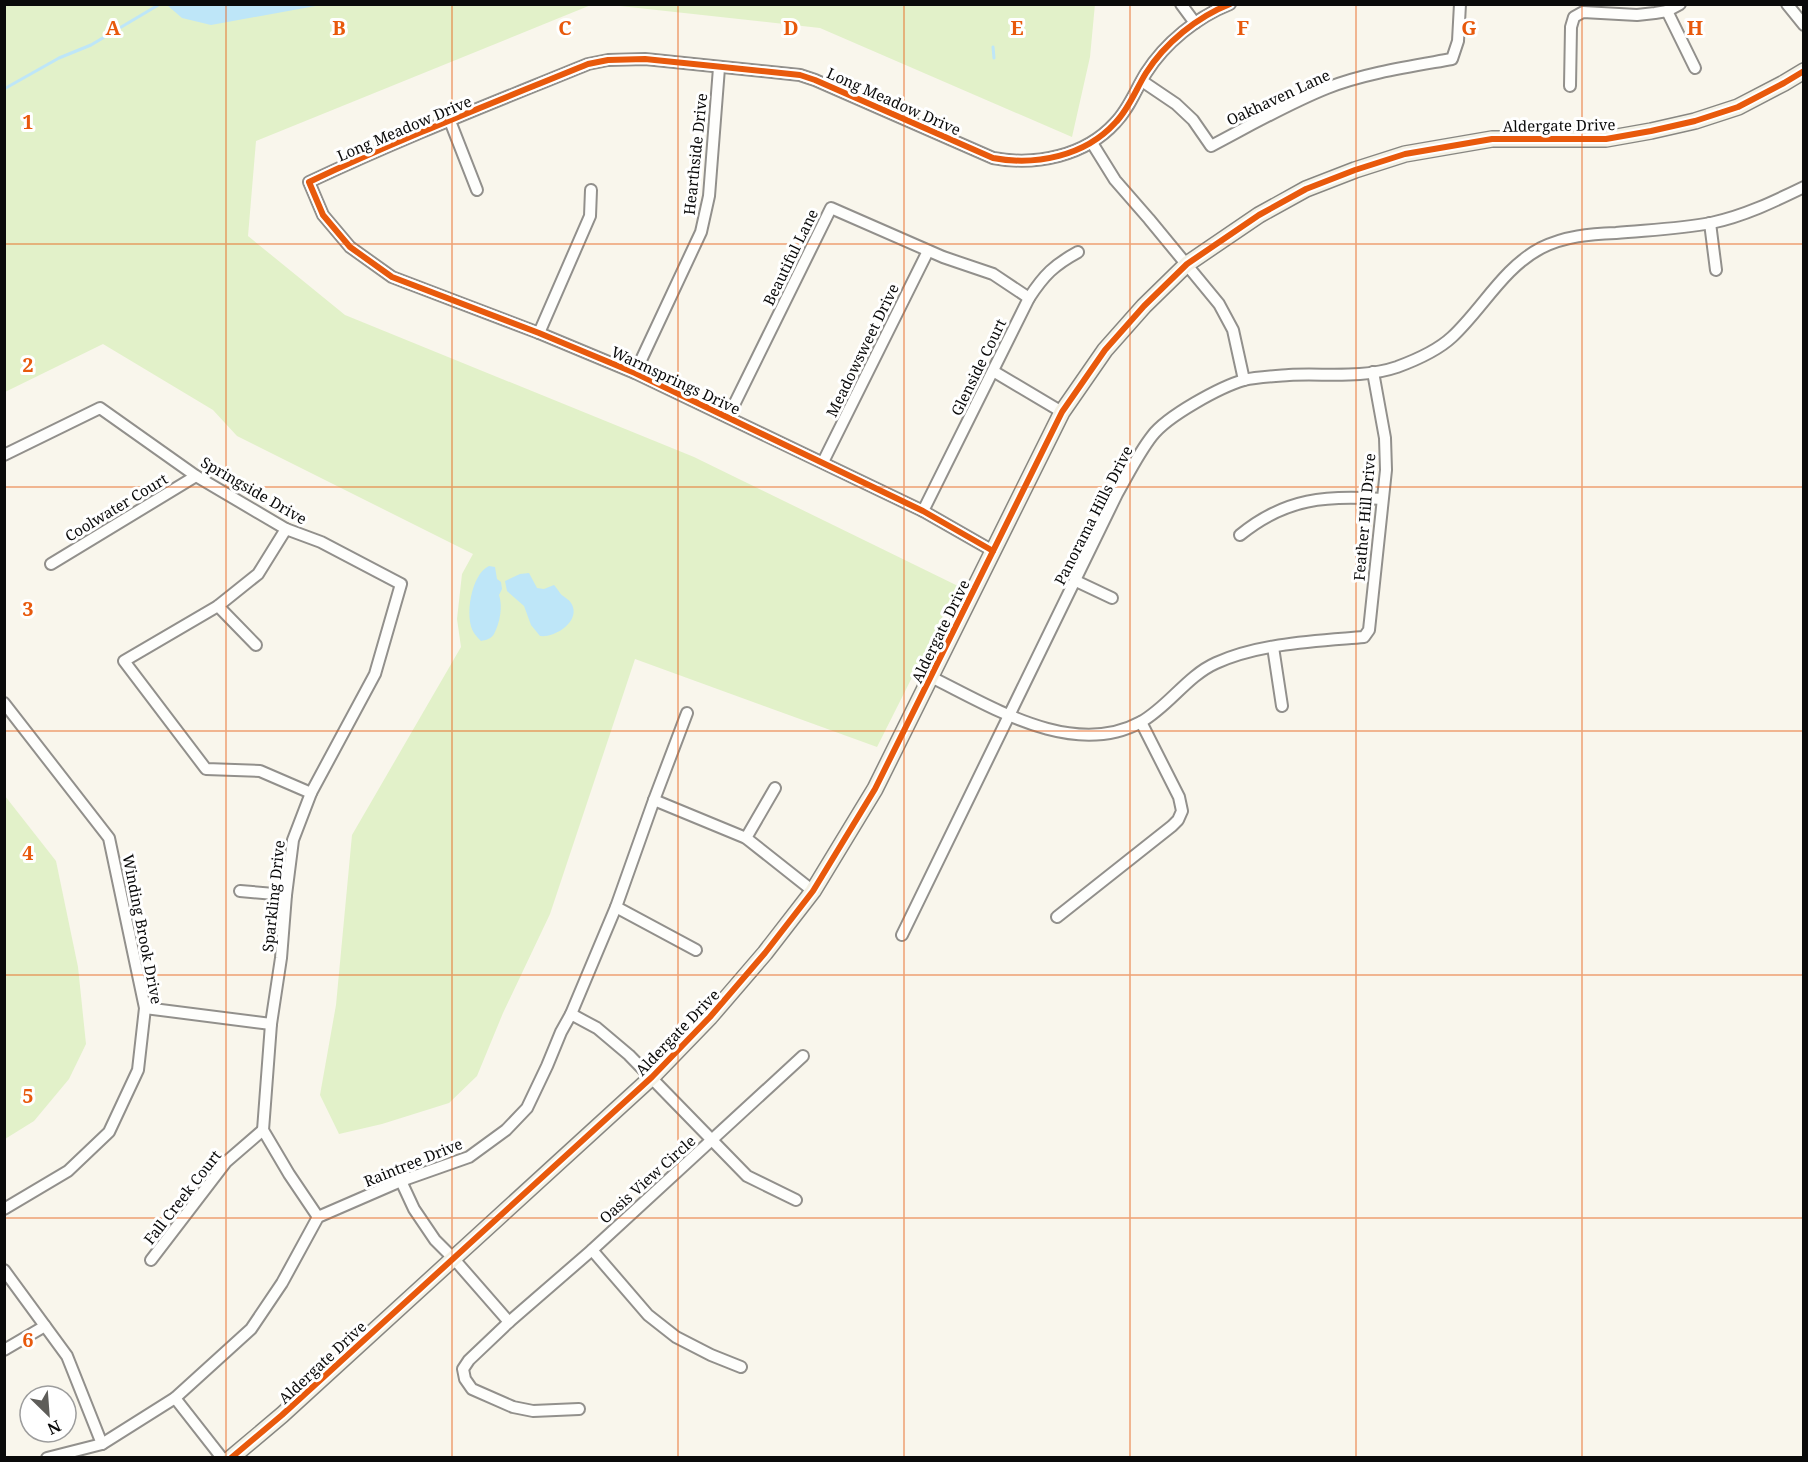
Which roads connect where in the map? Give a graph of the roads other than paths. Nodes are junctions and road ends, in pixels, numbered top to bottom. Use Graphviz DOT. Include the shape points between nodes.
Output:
graph roads {
  1 [pos="1181,4"];
  2 [pos="1230,4"];
  3 [pos="1460,4"];
  4 [pos="1680,4"];
  5 [pos="1787,4"];
  6 [pos="1667,10"];
  7 [pos="1195,23"];
  8 [pos="1803,25"];
  9 [pos="719,68"];
  10 [pos="1695,68"];
  11 [pos="1803,71"];
  12 [pos="1142,81"];
  13 [pos="1569,86"];
  14 [pos="450,120"];
  15 [pos="1092,143"];
  16 [pos="309,182"];
  17 [pos="1803,188"];
  18 [pos="477,190"];
  19 [pos="591,190"];
  20 [pos="1710,223"];
  21 [pos="928,250"];
  22 [pos="1078,252"];
  23 [pos="1187,264"];
  24 [pos="1716,270"];
  25 [pos="1029,298"];
  26 [pos="539,333"];
  27 [pos="993,371"];
  28 [pos="1373,372"];
  29 [pos="635,373"];
  30 [pos="1244,380"];
  31 [pos="1062,412"];
  32 [pos="728,417"];
  33 [pos="4,456"];
  34 [pos="824,462"];
  35 [pos="196,476"];
  36 [pos="1382,499"];
  37 [pos="923,511"];
  38 [pos="286,530"];
  39 [pos="1240,535"];
  40 [pos="993,550"];
  41 [pos="51,564"];
  42 [pos="1076,581"];
  43 [pos="401,584"];
  44 [pos="1112,598"];
  45 [pos="218,606"];
  46 [pos="256,645"];
  47 [pos="1274,647"];
  48 [pos="931,677"];
  49 [pos="4,703"];
  50 [pos="1282,706"];
  51 [pos="687,713"];
  52 [pos="1008,715"];
  53 [pos="1141,722"];
  54 [pos="775,788"];
  55 [pos="311,793"];
  56 [pos="654,800"];
  57 [pos="746,838"];
  58 [pos="240,891"];
  59 [pos="813,891"];
  60 [pos="286,895"];
  61 [pos="616,907"];
  62 [pos="1057,917"];
  63 [pos="902,934"];
  64 [pos="696,950"];
  65 [pos="145,1008"];
  66 [pos="571,1014"];
  67 [pos="270,1024"];
  68 [pos="803,1056"];
  69 [pos="652,1077"];
  70 [pos="263,1130"];
  71 [pos="712,1140"];
  72 [pos="401,1181"];
  73 [pos="796,1200"];
  74 [pos="4,1209"];
  75 [pos="318,1217"];
  76 [pos="592,1250"];
  77 [pos="454,1259"];
  78 [pos="151,1260"];
  79 [pos="4,1270"];
  80 [pos="509,1322"];
  81 [pos="45,1326"];
  82 [pos="4,1350"];
  83 [pos="741,1367"];
  84 [pos="175,1398"];
  85 [pos="579,1409"];
  86 [pos="102,1444"];
  87 [pos="47,1458"];
  88 [pos="222,1458"];
  89 [pos="231,1458"];
  1 -- 7 [label="street"];
  2 -- 7 [label="street, Long Meadow Drive"];
  3 -- 12 [label="street, Oakhaven Lane" via="1458,41 1452,59 1328,87 1211,146 1193,120"];
  4 -- 6 [label="street"];
  5 -- 8 [label="street"];
  6 -- 10 [label="street"];
  6 -- 13 [label="street" via="1637,15 1583,12 1574,17 1570,27"];
  7 -- 12 [label="street, Long Meadow Drive" via="1164,50"];
  9 -- 14 [label="street, Long Meadow Drive" via="645,59 608,60 588,64"];
  9 -- 15 [label="street, Long Meadow Drive" via="800,75 993,158 1033,161"];
  9 -- 29 [label="street, Hearthside Drive" via="709,196 701,232"];
  11 -- 23 [label="street, Aldergate Drive" via="1738,107 1651,131 1606,138 1492,139 1405,154 1306,189 1259,215"];
  12 -- 15 [label="street, Long Meadow Drive" via="1116,123"];
  14 -- 16 [label="street, Long Meadow Drive"];
  14 -- 18 [label="street"];
  15 -- 23 [label="street" via="1115,180"];
  16 -- 26 [label="street, Warmsprings Drive" via="323,215 350,247 392,277"];
  17 -- 20 [label="street, Panorama Hills Drive" via="1746,213"];
  19 -- 26 [label="street" via="590,216"];
  20 -- 24 [label="street"];
  20 -- 28 [label="street, Panorama Hills Drive" via="1559,240 1508,272 1450,339 1430,353"];
  21 -- 25 [label="street, Beautiful Lane" via="993,274"];
  21 -- 32 [label="street, Beautiful Lane" via="831,208"];
  21 -- 34 [label="street, Meadowsweet Drive"];
  22 -- 25 [label="street, Glenside Court" via="1044,276"];
  23 -- 30 [label="street" via="1219,304 1233,330"];
  23 -- 31 [label="street, Aldergate Drive" via="1105,350"];
  25 -- 27 [label="street, Glenside Court"];
  26 -- 29 [label="street, Warmsprings Drive"];
  27 -- 31 [label="street"];
  27 -- 37 [label="street, Glenside Court"];
  28 -- 30 [label="street, Panorama Hills Drive"];
  28 -- 36 [label="street, Feather Hill Drive" via="1385,438"];
  29 -- 32 [label="street, Warmsprings Drive"];
  30 -- 42 [label="street, Panorama Hills Drive" via="1179,412 1153,434 1117,494"];
  31 -- 40 [label="street, Aldergate Drive"];
  32 -- 34 [label="street, Warmsprings Drive"];
  33 -- 35 [label="street, Springside Drive" via="100,408"];
  34 -- 37 [label="street, Warmsprings Drive"];
  35 -- 38 [label="street, Springside Drive"];
  35 -- 41 [label="street, Coolwater Court"];
  36 -- 39 [label="street" via="1353,497 1298,503 1267,516"];
  36 -- 47 [label="street, Feather Hill Drive" via="1369,630 1364,637"];
  37 -- 40 [label="street, Warmsprings Drive"];
  38 -- 43 [label="street, Springside Drive" via="321,543"];
  38 -- 45 [label="street" via="258,574"];
  40 -- 48 [label="street, Aldergate Drive"];
  42 -- 44 [label="street"];
  42 -- 52 [label="street, Panorama Hills Drive"];
  43 -- 55 [label="street, Sparkling Drive" via="375,674"];
  45 -- 46 [label="street"];
  45 -- 55 [label="street" via="124,661 206,769 260,771"];
  47 -- 50 [label="street"];
  47 -- 53 [label="street" via="1215,663"];
  48 -- 52 [label="street"];
  48 -- 59 [label="street, Aldergate Drive" via="875,789"];
  49 -- 65 [label="street, Winding Brook Drive" via="109,838"];
  51 -- 56 [label="street, Raintree Drive"];
  52 -- 53 [label="street" via="1075,735 1112,733"];
  52 -- 63 [label="street, Panorama Hills Drive"];
  53 -- 62 [label="street" via="1179,797 1182,811 1172,826"];
  54 -- 57 [label="street"];
  55 -- 60 [label="street, Sparkling Drive" via="293,840"];
  56 -- 57 [label="street"];
  56 -- 61 [label="street, Raintree Drive"];
  57 -- 59 [label="street"];
  58 -- 60 [label="street"];
  59 -- 69 [label="street, Aldergate Drive" via="717,1009"];
  60 -- 67 [label="street, Sparkling Drive" via="282,958"];
  61 -- 64 [label="street"];
  61 -- 66 [label="street, Raintree Drive"];
  65 -- 67 [label="street"];
  65 -- 74 [label="street, Winding Brook Drive" via="138,1070 109,1132 68,1171"];
  66 -- 69 [label="street" via="597,1028"];
  66 -- 72 [label="street, Raintree Drive" via="527,1108 506,1130 469,1157"];
  67 -- 70 [label="street, Sparkling Drive"];
  68 -- 71 [label="street, Oasis View Circle"];
  69 -- 71 [label="street"];
  69 -- 77 [label="street, Aldergate Drive"];
  70 -- 75 [label="street"];
  70 -- 78 [label="street, Fall Creek Court" via="226,1162"];
  71 -- 73 [label="street" via="747,1176"];
  71 -- 76 [label="street, Oasis View Circle"];
  72 -- 75 [label="street, Raintree Drive"];
  72 -- 77 [label="street" via="435,1240"];
  75 -- 84 [label="street" via="251,1329"];
  76 -- 80 [label="street, Oasis View Circle"];
  76 -- 83 [label="street" via="648,1315 676,1336"];
  77 -- 80 [label="street"];
  77 -- 89 [label="street, Aldergate Drive"];
  79 -- 81 [label="street"];
  80 -- 85 [label="street, Oasis View Circle" via="463,1369 472,1389 532,1411"];
  81 -- 82 [label="street"];
  81 -- 86 [label="street" via="67,1356"];
  84 -- 86 [label="street"];
  84 -- 88 [label="street"];
  86 -- 87 [label="street"];
}
